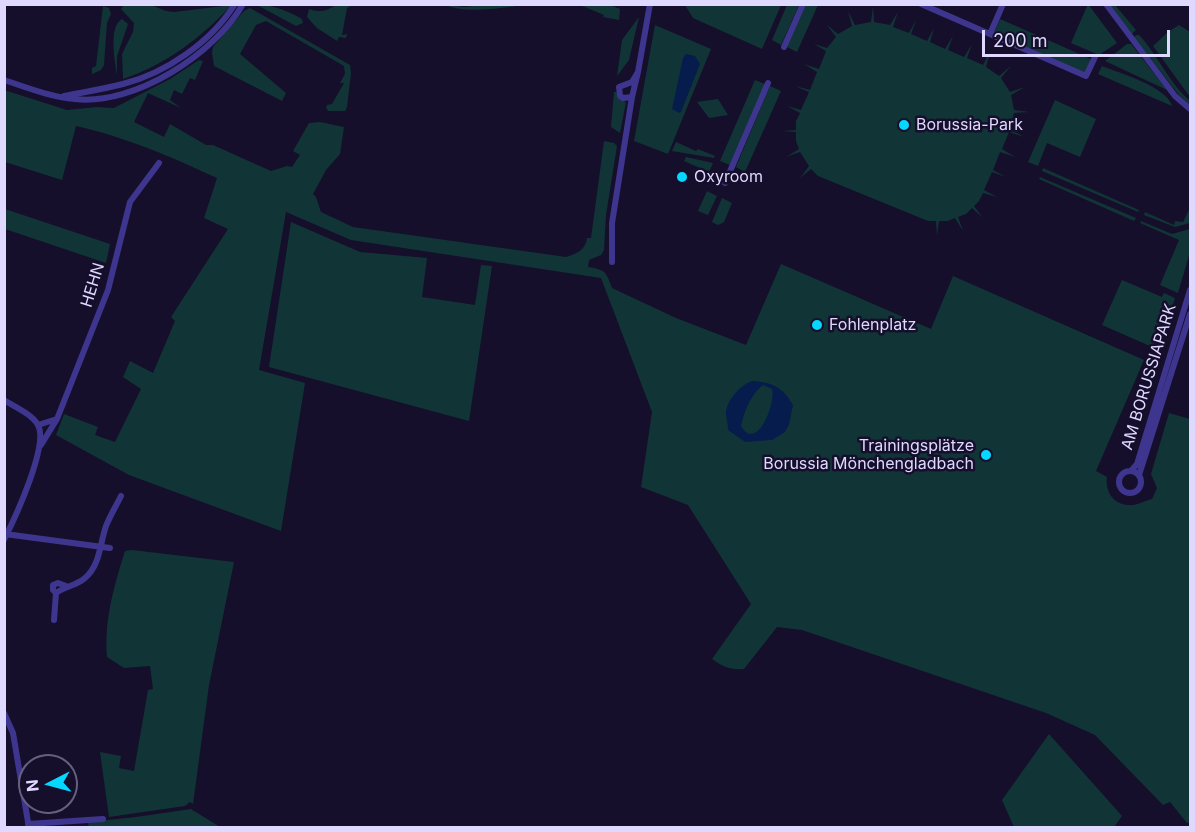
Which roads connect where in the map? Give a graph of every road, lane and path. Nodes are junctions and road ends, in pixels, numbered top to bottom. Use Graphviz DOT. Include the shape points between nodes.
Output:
graph roads {
  1 [pos="235,4"];
  2 [pos="243,4"];
  3 [pos="650,4"];
  4 [pos="803,4"];
  5 [pos="921,4"];
  6 [pos="1003,4"];
  7 [pos="1106,4"];
  8 [pos="990,34"];
  9 [pos="784,47"];
  10 [pos="1095,57"];
  11 [pos="639,72"];
  12 [pos="4,80"];
  13 [pos="768,83"];
  14 [pos="60,97"];
  15 [pos="632,97"];
  16 [pos="1191,109"];
  17 [pos="159,163"];
  18 [pos="725,183"];
  19 [pos="612,262"];
  20 [pos="1191,290"];
  21 [pos="1191,314"];
  22 [pos="4,400"];
  23 [pos="57,419"];
  24 [pos="38,425"];
  25 [pos="41,445"];
  26 [pos="1131,471"];
  27 [pos="1139,475"];
  28 [pos="121,496"];
  29 [pos="5,536"];
  30 [pos="102,546"];
  31 [pos="110,548"];
  32 [pos="54,620"];
  33 [pos="4,713"];
  34 [pos="104,819"];
  35 [pos="29,826"];
  1 -- 14 [label="street" via="216,28 164,68 123,84"];
  2 -- 14 [label="street" via="223,32 176,70 119,95 76,100"];
  3 -- 11 [label="street"];
  4 -- 9 [label="street"];
  5 -- 8 [label="street"];
  6 -- 8 [label="street"];
  7 -- 16 [label="street" via="1175,96"];
  8 -- 10 [label="street" via="1086,76"];
  11 -- 15 [label="street"];
  11 -- 15 [label="street" via="632,82 619,87 620,96"];
  12 -- 14 [label="street"];
  13 -- 18 [label="street"];
  15 -- 19 [label="street" via="613,214"];
  17 -- 23 [label="street, HEHN" via="130,202 108,290"];
  20 -- 26 [label="street, AM BORUSSIAPARK" via="1137,464"];
  21 -- 27 [label="street, AM BORUSSIAPARK"];
  22 -- 24 [label="street"];
  23 -- 24 [label="street"];
  23 -- 25 [label="street, HEHN"];
  24 -- 25 [label="street, HEHN"];
  25 -- 29 [label="street, HEHN"];
  26 -- 27 [label="street, AM BORUSSIAPARK"];
  26 -- 27 [label="street, AM BORUSSIAPARK" via="1120,480 1125,491 1138,489"];
  28 -- 30 [label="street" via="105,528"];
  29 -- 30 [label="street"];
  30 -- 31 [label="street"];
  30 -- 32 [label="street" via="85,579 56,593"];
  33 -- 35 [label="street" via="16,746"];
  34 -- 35 [label="street"];
}
